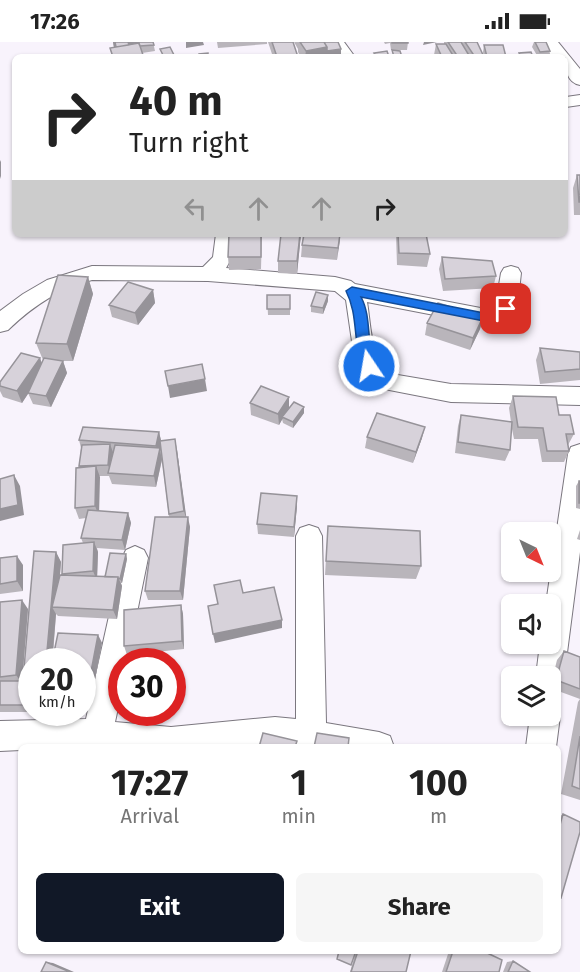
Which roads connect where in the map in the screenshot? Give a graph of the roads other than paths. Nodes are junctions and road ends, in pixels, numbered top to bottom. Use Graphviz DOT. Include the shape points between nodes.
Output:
graph roads {
  1 [pos="549,42"];
  2 [pos="559,54"];
  3 [pos="568,65"];
  4 [pos="580,80"];
  5 [pos="226,237"];
  6 [pos="511,273"];
  7 [pos="208,274"];
  8 [pos="352,291"];
  9 [pos="0,324"];
  10 [pos="580,396"];
  11 [pos="580,454"];
  12 [pos="309,536"];
  13 [pos="135,558"];
  14 [pos="551,666"];
  15 [pos="544,726"];
  16 [pos="97,735"];
  17 [pos="311,735"];
  18 [pos="0,736"];
  19 [pos="363,744"];
  20 [pos="541,744"];
  1 -- 2 [label="street"];
  3 -- 4 [label="street"];
  5 -- 7 [label="street" via="227,251"];
  6 -- 8 [label="street" via="506,309 491,318"];
  7 -- 8 [label="street" via="336,284"];
  7 -- 9 [label="street" via="108,271 75,276 32,299"];
  8 -- 10 [label="street" via="359,305 364,355 376,376 387,382 451,393"];
  11 -- 14 [label="street"];
  12 -- 17 [label="street"];
  13 -- 16 [label="street"];
  15 -- 20 [label="street"];
  16 -- 17 [label="street" via="171,742 275,732"];
  16 -- 18 [label="street"];
  17 -- 19 [label="street"];
}
